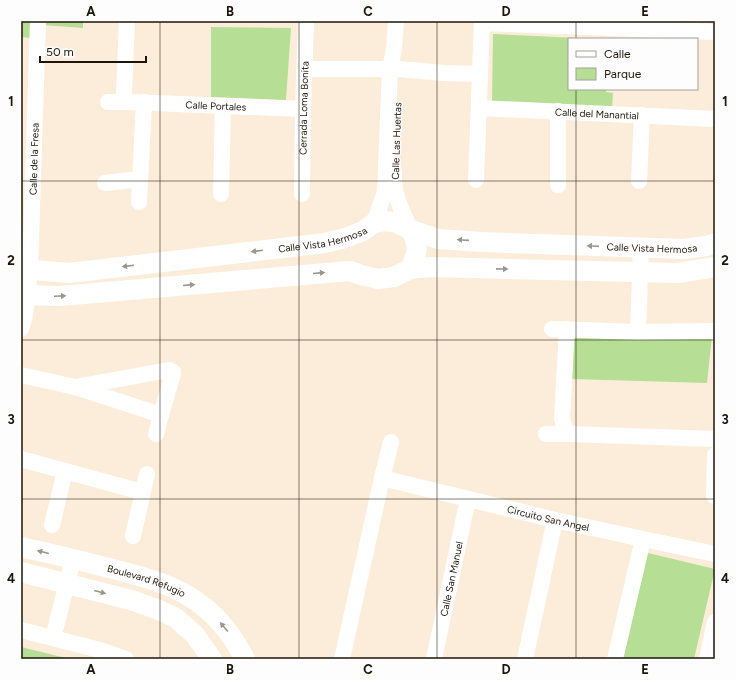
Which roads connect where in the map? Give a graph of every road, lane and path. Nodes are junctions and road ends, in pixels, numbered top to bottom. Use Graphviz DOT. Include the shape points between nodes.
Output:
graph roads {
  1 [pos="38,21"];
  2 [pos="127,21"];
  3 [pos="306,21"];
  4 [pos="396,21"];
  5 [pos="482,22"];
  6 [pos="564,24"];
  7 [pos="644,25"];
  8 [pos="715,32"];
  9 [pos="304,69"];
  10 [pos="394,69"];
  11 [pos="480,74"];
  12 [pos="108,102"];
  13 [pos="136,102"];
  14 [pos="223,106"];
  15 [pos="303,108"];
  16 [pos="479,108"];
  17 [pos="558,112"];
  18 [pos="642,115"];
  19 [pos="715,119"];
  20 [pos="140,180"];
  21 [pos="476,180"];
  22 [pos="640,181"];
  23 [pos="105,183"];
  24 [pos="558,185"];
  25 [pos="221,194"];
  26 [pos="302,194"];
  27 [pos="139,202"];
  28 [pos="374,224"];
  29 [pos="411,230"];
  30 [pos="345,238"];
  31 [pos="715,243"];
  32 [pos="641,247"];
  33 [pos="715,267"];
  34 [pos="410,269"];
  35 [pos="25,270"];
  36 [pos="350,271"];
  37 [pos="640,272"];
  38 [pos="24,296"];
  39 [pos="21,329"];
  40 [pos="715,331"];
  41 [pos="638,332"];
  42 [pos="21,375"];
  43 [pos="75,387"];
  44 [pos="162,411"];
  45 [pos="156,434"];
  46 [pos="546,434"];
  47 [pos="568,434"];
  48 [pos="715,439"];
  49 [pos="392,442"];
  50 [pos="715,456"];
  51 [pos="21,459"];
  52 [pos="65,471"];
  53 [pos="147,474"];
  54 [pos="382,478"];
  55 [pos="142,492"];
  56 [pos="714,496"];
  57 [pos="468,499"];
  58 [pos="556,520"];
  59 [pos="52,525"];
  60 [pos="134,536"];
  61 [pos="643,539"];
  62 [pos="21,546"];
  63 [pos="715,554"];
  64 [pos="73,559"];
  65 [pos="21,572"];
  66 [pos="68,583"];
  67 [pos="715,622"];
  68 [pos="21,630"];
  69 [pos="53,638"];
  70 [pos="98,655"];
  71 [pos="126,659"];
  72 [pos="212,659"];
  73 [pos="245,659"];
  74 [pos="342,659"];
  75 [pos="434,659"];
  76 [pos="525,659"];
  77 [pos="615,659"];
  78 [pos="707,659"];
  1 -- 35 [label="street, Calle de la Fresa"];
  2 -- 13 [label="street" via="124,92 125,97"];
  3 -- 9 [label="street, Cerrada Loma Bonita"];
  4 -- 10 [label="street, Calle Las Huertas"];
  5 -- 6 [label="street"];
  5 -- 11 [label="street"];
  6 -- 7 [label="street"];
  7 -- 8 [label="street"];
  9 -- 10 [label="street"];
  9 -- 15 [label="street, Cerrada Loma Bonita"];
  10 -- 11 [label="street"];
  10 -- 28 [label="street, Calle Las Huertas" via="385,192"];
  10 -- 29 [label="street, Calle Las Huertas" via="395,191"];
  11 -- 16 [label="street"];
  12 -- 13 [label="street, Calle Portales"];
  13 -- 14 [label="street, Calle Portales"];
  13 -- 20 [label="street"];
  14 -- 15 [label="street, Calle Portales"];
  14 -- 25 [label="street"];
  15 -- 26 [label="street, Cerrada Loma Bonita"];
  16 -- 17 [label="street, Calle del Manantial"];
  16 -- 21 [label="street"];
  17 -- 18 [label="street, Calle del Manantial"];
  17 -- 24 [label="street"];
  18 -- 19 [label="street, Calle del Manantial"];
  18 -- 22 [label="street"];
  20 -- 23 [label="street"];
  20 -- 27 [label="street"];
  28 -- 29 [label="street, Calle Vista Hermosa" via="386,221"];
  28 -- 30 [label="street, Calle Vista Hermosa"];
  32 -- 29 [label="street, Calle Vista Hermosa, one-way" via="438,239"];
  29 -- 34 [label="street" via="417,250"];
  30 -- 35 [label="street, Calle Vista Hermosa, one-way" via="325,243 70,272"];
  30 -- 36 [label="street" via="341,253"];
  31 -- 32 [label="street, Calle Vista Hermosa" via="683,249"];
  32 -- 37 [label="street"];
  33 -- 37 [label="street" via="678,273"];
  34 -- 36 [label="street" via="394,277 378,279"];
  34 -- 37 [label="street, one-way" via="431,267"];
  35 -- 38 [label="street, Calle de la Fresa"];
  38 -- 36 [label="street, one-way" via="60,296"];
  37 -- 41 [label="street"];
  38 -- 39 [label="street, Calle de la Fresa" via="25,316"];
  40 -- 41 [label="street"];
  41 -- 47 [label="street" via="559,329 562,419"];
  42 -- 43 [label="street"];
  43 -- 44 [label="street" via="155,413"];
  43 -- 44 [label="street" via="169,370 173,374"];
  44 -- 45 [label="street"];
  46 -- 47 [label="street"];
  47 -- 48 [label="street"];
  49 -- 54 [label="street"];
  50 -- 56 [label="street"];
  51 -- 52 [label="street"];
  52 -- 55 [label="street"];
  52 -- 59 [label="street"];
  53 -- 55 [label="street"];
  54 -- 57 [label="street, Circuito San Angel"];
  54 -- 74 [label="street"];
  55 -- 60 [label="street"];
  57 -- 58 [label="street, Circuito San Angel"];
  57 -- 75 [label="street, Calle San Manuel"];
  58 -- 61 [label="street, Circuito San Angel"];
  58 -- 76 [label="street"];
  61 -- 63 [label="street, Circuito San Angel"];
  61 -- 77 [label="street"];
  64 -- 62 [label="street, Boulevard Refugio, one-way"];
  64 -- 66 [label="street"];
  73 -- 64 [label="street, Boulevard Refugio, one-way" via="224,627 190,597 140,576"];
  65 -- 66 [label="street"];
  66 -- 69 [label="street"];
  66 -- 72 [label="street, one-way" via="131,600 176,618 195,635"];
  67 -- 78 [label="street"];
  68 -- 69 [label="street"];
  69 -- 70 [label="street"];
  70 -- 71 [label="street"];
}
